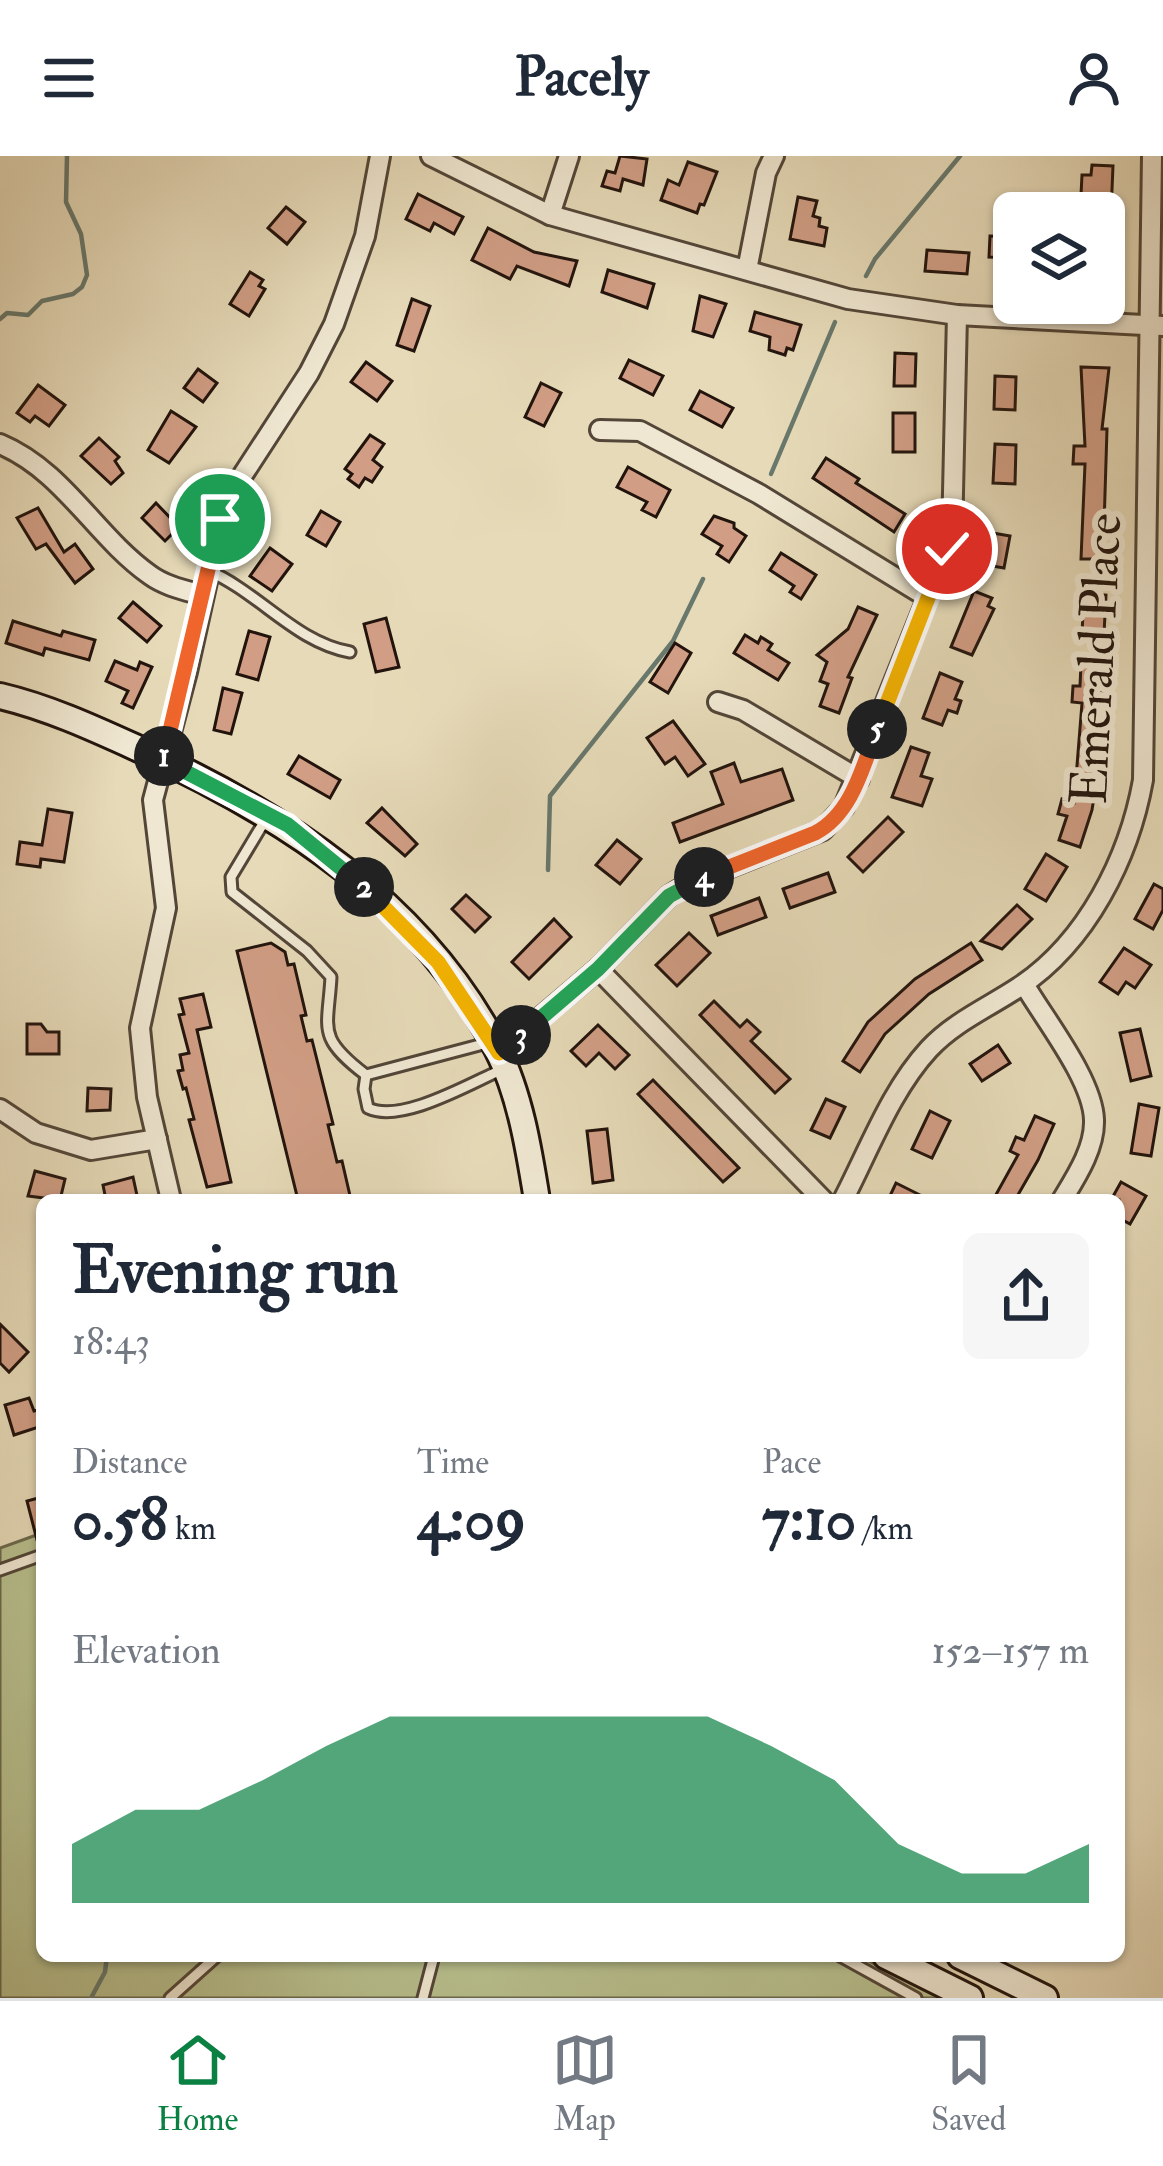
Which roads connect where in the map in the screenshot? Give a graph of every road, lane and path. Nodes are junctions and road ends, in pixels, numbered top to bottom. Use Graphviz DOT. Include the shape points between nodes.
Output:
graph roads {
  1 [pos="380,156"];
  2 [pos="431,156"];
  3 [pos="569,156"];
  4 [pos="774,156"];
  5 [pos="1152,156"];
  6 [pos="550,214"];
  7 [pos="747,270"];
  8 [pos="957,315"];
  9 [pos="1156,325"];
  10 [pos="600,430"];
  11 [pos="0,444"];
  12 [pos="207,570"];
  13 [pos="202,595"];
  14 [pos="927,597"];
  15 [pos="350,652"];
  16 [pos="0,696"];
  17 [pos="718,703"];
  18 [pos="163,760"];
  19 [pos="859,779"];
  20 [pos="269,814"];
  21 [pos="598,969"];
  22 [pos="1024,984"];
  23 [pos="499,1054"];
  24 [pos="366,1076"];
  25 [pos="0,1109"];
  26 [pos="157,1139"];
  27 [pos="170,1194"];
  28 [pos="536,1194"];
  29 [pos="817,1194"];
  30 [pos="846,1194"];
  31 [pos="1065,1194"];
  32 [pos="36,1557"];
  33 [pos="0,1570"];
  34 [pos="210,1962"];
  35 [pos="432,1962"];
  36 [pos="851,1962"];
  37 [pos="898,1962"];
  38 [pos="972,1962"];
  39 [pos="170,1998"];
  40 [pos="423,1998"];
  41 [pos="916,1998"];
  42 [pos="970,1998"];
  43 [pos="1045,1998"];
  1 -- 12 [label="street" via="365,236 334,324 233,490"];
  2 -- 6 [label="street"];
  3 -- 6 [label="street"];
  4 -- 7 [label="street"];
  5 -- 9 [label="street, Emerald Place"];
  6 -- 7 [label="street"];
  7 -- 8 [label="street" via="848,299"];
  8 -- 9 [label="street"];
  8 -- 14 [label="street" via="952,537"];
  9 -- 22 [label="street, Emerald Place" via="1136,817 1105,891"];
  10 -- 14 [label="street" via="640,431"];
  11 -- 13 [label="street" via="57,482 150,575"];
  12 -- 13 [label="street"];
  12 -- 15 [label="lane" via="239,584 323,648"];
  13 -- 18 [label="street"];
  14 -- 19 [label="street"];
  16 -- 18 [label="main road"];
  17 -- 19 [label="street"];
  18 -- 20 [label="main road"];
  18 -- 26 [label="street" via="153,800 166,908 140,1028"];
  19 -- 21 [label="street" via="823,830 679,890"];
  20 -- 23 [label="main road" via="407,926"];
  20 -- 24 [label="lane" via="231,878 232,892 331,977 324,1017 334,1046"];
  21 -- 23 [label="street"];
  21 -- 29 [label="street"];
  22 -- 30 [label="street, Emerald Place" via="924,1054"];
  22 -- 31 [label="street" via="1092,1103 1092,1137"];
  23 -- 24 [label="lane"];
  23 -- 24 [label="lane" via="443,1096 380,1114 368,1108"];
  23 -- 28 [label="main road"];
  25 -- 26 [label="street" via="36,1132 91,1150"];
  26 -- 27 [label="street"];
  32 -- 33 [label="lane"];
  34 -- 39 [label="lane"];
  35 -- 40 [label="lane"];
  36 -- 41 [label="lane"];
  37 -- 42 [label="main road"];
  38 -- 43 [label="main road"];
}
